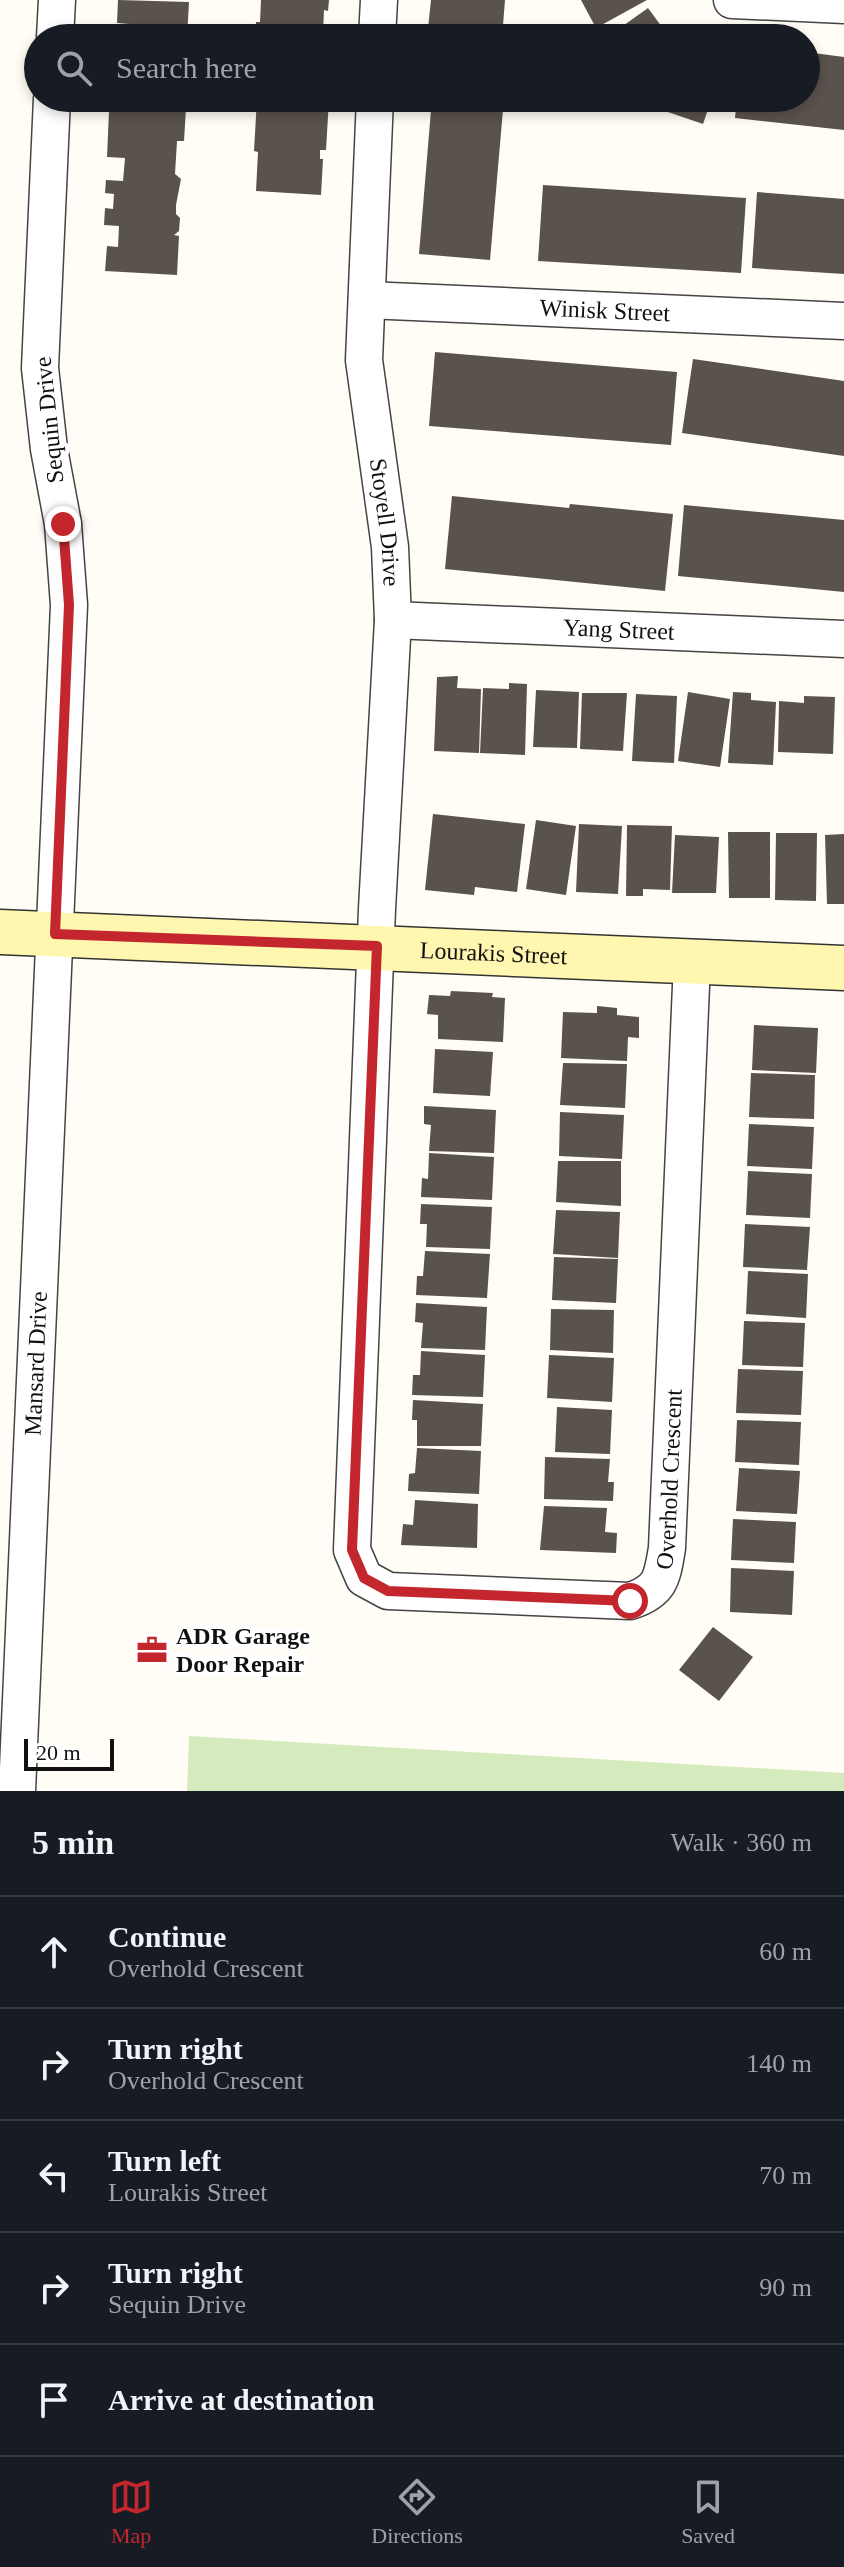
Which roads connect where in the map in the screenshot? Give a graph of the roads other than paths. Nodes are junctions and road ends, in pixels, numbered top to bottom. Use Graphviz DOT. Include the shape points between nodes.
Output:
graph roads {
  1 [pos="57,0"];
  2 [pos="379,0"];
  3 [pos="732,0"];
  4 [pos="844,5"];
  5 [pos="56,24"];
  6 [pos="378,24"];
  7 [pos="51,112"];
  8 [pos="374,112"];
  9 [pos="367,300"];
  10 [pos="844,321"];
  11 [pos="393,620"];
  12 [pos="844,639"];
  13 [pos="0,932"];
  14 [pos="55,934"];
  15 [pos="377,946"];
  16 [pos="692,962"];
  17 [pos="844,968"];
  18 [pos="17,1791"];
  1 -- 5 [label="street"];
  2 -- 6 [label="street"];
  3 -- 4 [label="street"];
  7 -- 14 [label="street, Sequin Drive" via="40,368 69,605"];
  8 -- 9 [label="street, Stoyell Drive"];
  9 -- 10 [label="street, Winisk Street"];
  9 -- 11 [label="street, Stoyell Drive" via="364,360 390,547"];
  11 -- 12 [label="street, Yang Street"];
  11 -- 15 [label="street, Stoyell Drive"];
  13 -- 14 [label="street, Lourakis Street"];
  14 -- 15 [label="street, Lourakis Street"];
  14 -- 18 [label="street, Mansard Drive"];
  15 -- 16 [label="street, Lourakis Street"];
  15 -- 16 [label="street, Overhold Crescent" via="352,1550 364,1578 388,1591 404,1592 630,1601 648,1596 661,1580 668,1533"];
  16 -- 17 [label="street, Lourakis Street"];
}
